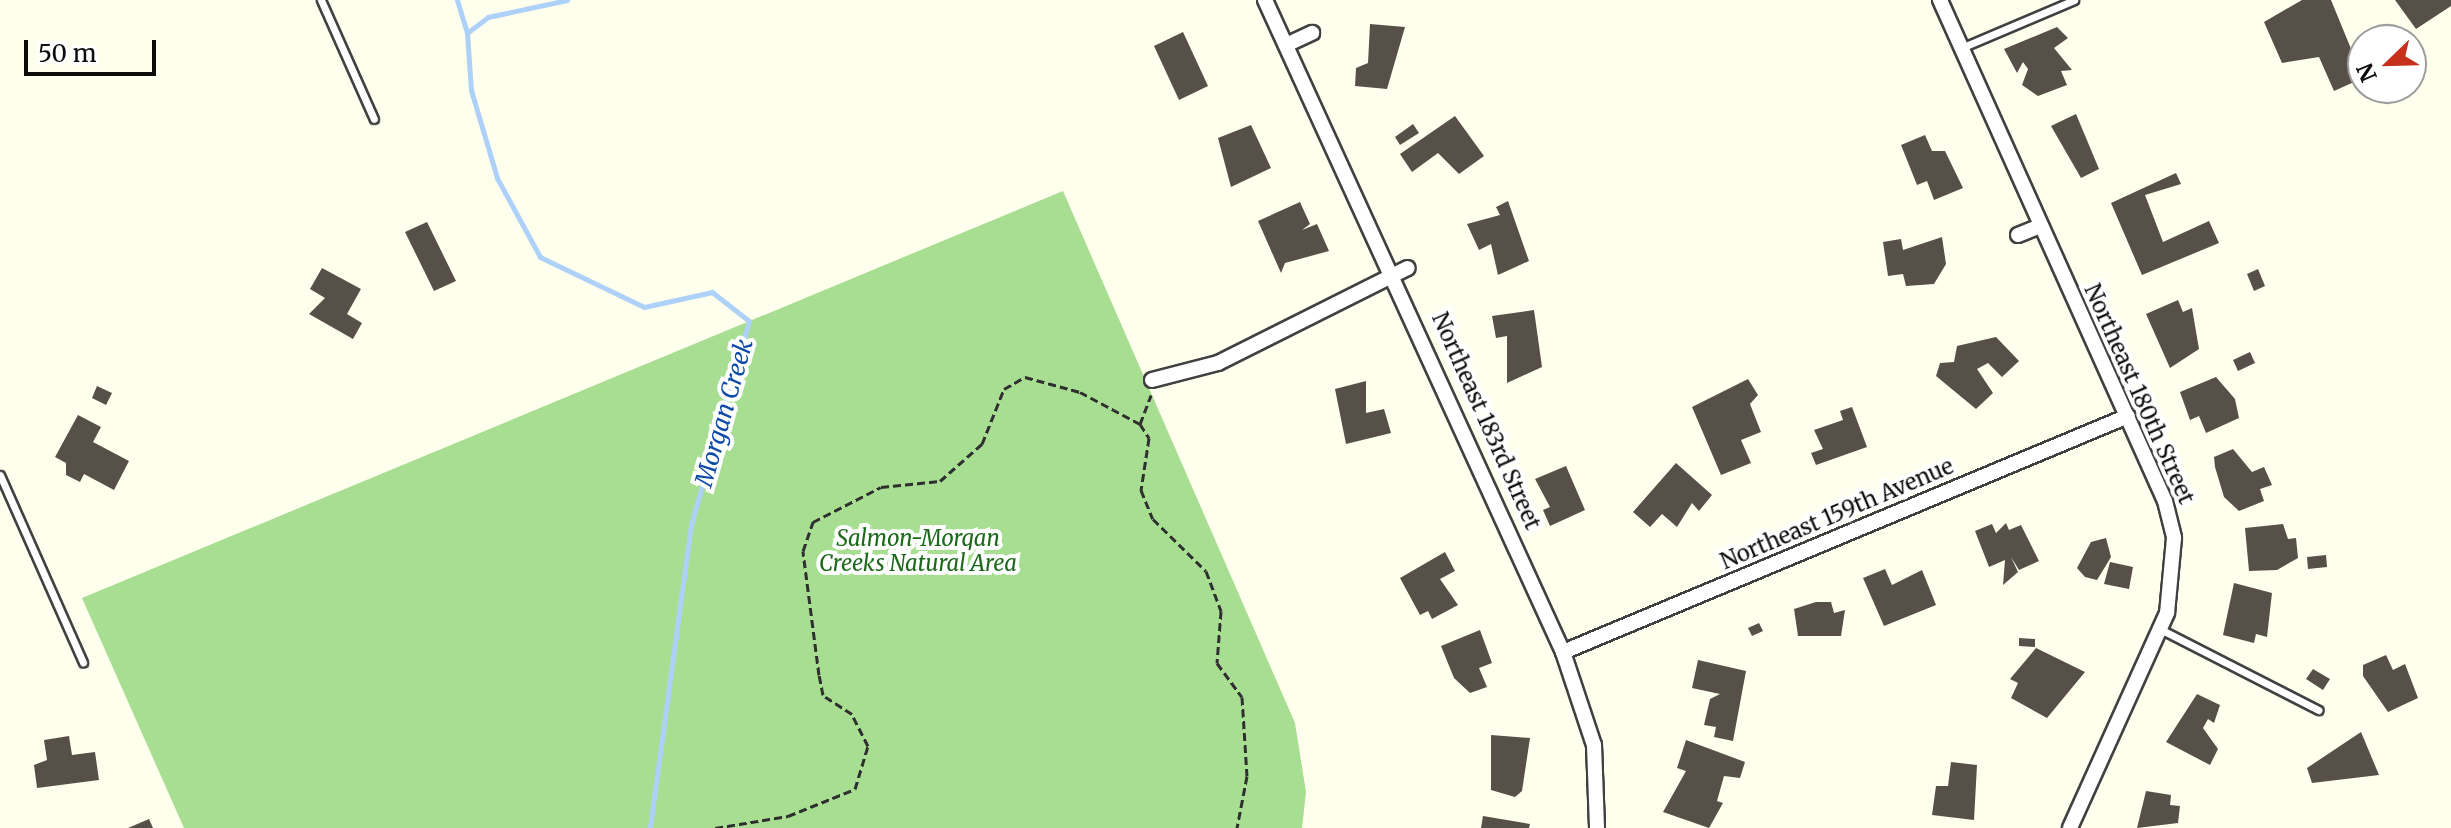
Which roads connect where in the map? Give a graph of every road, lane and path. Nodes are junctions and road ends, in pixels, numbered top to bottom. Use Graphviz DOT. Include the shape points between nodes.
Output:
graph roads {
  1 [pos="321,0"];
  2 [pos="1265,0"];
  3 [pos="1940,0"];
  4 [pos="2074,0"];
  5 [pos="1312,33"];
  6 [pos="1286,45"];
  7 [pos="1961,48"];
  8 [pos="374,119"];
  9 [pos="2040,226"];
  10 [pos="2018,235"];
  11 [pos="1402,271"];
  12 [pos="1152,380"];
  13 [pos="2128,416"];
  14 [pos="1140,424"];
  15 [pos="0,475"];
  16 [pos="2160,629"];
  17 [pos="1563,652"];
  18 [pos="83,662"];
  19 [pos="2318,710"];
  20 [pos="715,828"];
  21 [pos="1237,828"];
  22 [pos="1597,828"];
  23 [pos="2070,828"];
  1 -- 8 [label="lane"];
  2 -- 6 [label="street, Northeast 183rd Street"];
  3 -- 7 [label="street, Northeast 180th Street"];
  4 -- 7 [label="lane"];
  5 -- 6 [label="street"];
  6 -- 11 [label="street, Northeast 183rd Street"];
  7 -- 9 [label="street, Northeast 180th Street"];
  9 -- 10 [label="street"];
  9 -- 13 [label="street, Northeast 180th Street"];
  11 -- 12 [label="street" via="1218,363"];
  11 -- 17 [label="street, Northeast 183rd Street"];
  12 -- 14 [label="path" via="1151,408"];
  13 -- 16 [label="street, Northeast 180th Street" via="2174,538 2173,587"];
  13 -- 17 [label="street, Northeast 159th Avenue"];
  14 -- 20 [label="path" via="1080,392 1025,377 1009,382 982,444 940,481 881,487 813,522 803,551 823,695 862,728 866,770 855,789 788,816"];
  14 -- 21 [label="path" via="1149,438 1141,490 1153,519 1206,571 1221,611 1217,663 1242,697 1247,776"];
  15 -- 18 [label="lane"];
  16 -- 19 [label="lane"];
  16 -- 23 [label="street, Northeast 180th Street"];
  17 -- 22 [label="street, Northeast 183rd Street" via="1594,745"];
}
